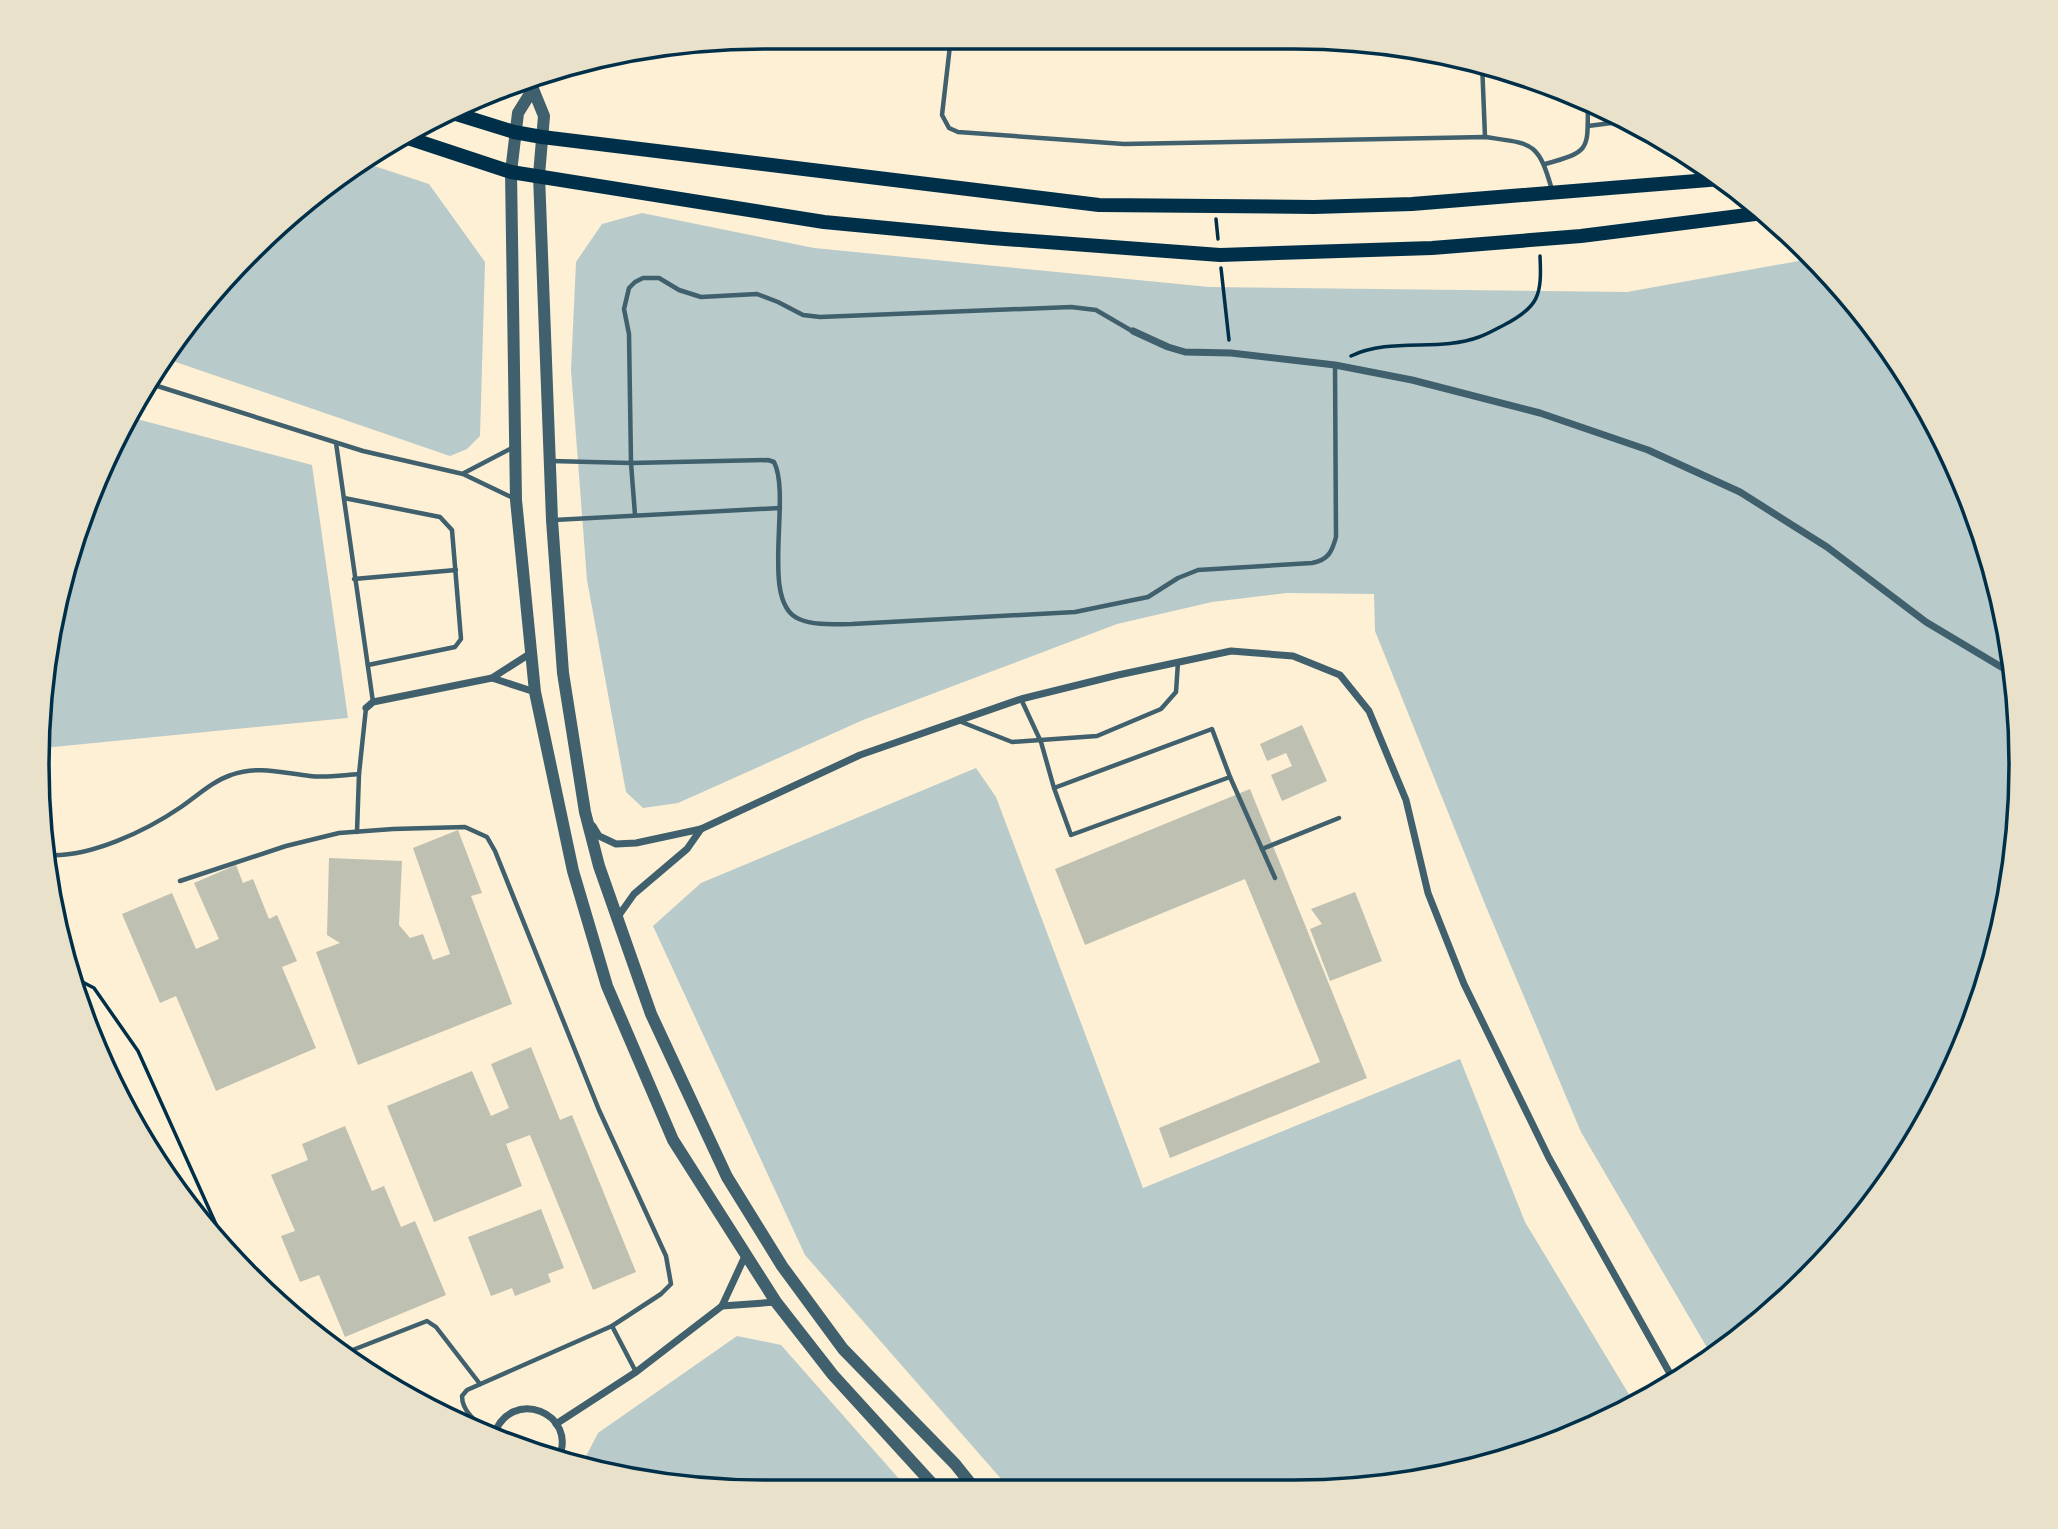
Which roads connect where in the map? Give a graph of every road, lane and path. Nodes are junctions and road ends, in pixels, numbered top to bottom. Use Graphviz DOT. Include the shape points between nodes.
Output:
graph roads {
  1 [pos="950,49"];
  2 [pos="1482,74"];
  3 [pos="534,87"];
  4 [pos="531,89"];
  5 [pos="1588,113"];
  6 [pos="463,116"];
  7 [pos="1610,123"];
  8 [pos="1588,126"];
  9 [pos="514,132"];
  10 [pos="1485,136"];
  11 [pos="542,137"];
  12 [pos="415,140"];
  13 [pos="1545,164"];
  14 [pos="511,172"];
  15 [pos="539,175"];
  16 [pos="1706,180"];
  17 [pos="1553,194"];
  18 [pos="1214,207"];
  19 [pos="1750,215"];
  20 [pos="1539,240"];
  21 [pos="1220,255"];
  22 [pos="1222,284"];
  23 [pos="1133,331"];
  24 [pos="1231,354"];
  25 [pos="1335,365"];
  26 [pos="158,386"];
  27 [pos="336,443"];
  28 [pos="514,446"];
  29 [pos="550,461"];
  30 [pos="631,463"];
  31 [pos="463,474"];
  32 [pos="344,498"];
  33 [pos="516,499"];
  34 [pos="780,508"];
  35 [pos="635,516"];
  36 [pos="552,520"];
  37 [pos="456,570"];
  38 [pos="354,579"];
  39 [pos="531,653"];
  40 [pos="1178,662"];
  41 [pos="368,665"];
  42 [pos="2002,668"];
  43 [pos="492,678"];
  44 [pos="535,692"];
  45 [pos="1021,699"];
  46 [pos="373,702"];
  47 [pos="366,708"];
  48 [pos="958,721"];
  49 [pos="1041,742"];
  50 [pos="359,774"];
  51 [pos="1230,777"];
  52 [pos="1054,788"];
  53 [pos="586,812"];
  54 [pos="1339,818"];
  55 [pos="701,829"];
  56 [pos="357,832"];
  57 [pos="1262,849"];
  58 [pos="55,855"];
  59 [pos="1275,878"];
  60 [pos="180,881"];
  61 [pos="617,918"];
  62 [pos="83,982"];
  63 [pos="214,1221"];
  64 [pos="746,1254"];
  65 [pos="776,1302"];
  66 [pos="722,1306"];
  67 [pos="612,1326"];
  68 [pos="354,1350"];
  69 [pos="636,1372"];
  70 [pos="1670,1372"];
  71 [pos="480,1384"];
  72 [pos="472,1417"];
  73 [pos="556,1424"];
  74 [pos="497,1428"];
  75 [pos="560,1450"];
  76 [pos="929,1480"];
  77 [pos="968,1480"];
  1 -- 10 [label="lane" via="943,115 949,128 958,132 1124,144"];
  2 -- 10 [label="lane"];
  3 -- 11 [label="street" via="544,116"];
  4 -- 9 [label="street"];
  5 -- 8 [label="lane"];
  6 -- 9 [label="main road"];
  7 -- 8 [label="lane"];
  8 -- 13 [label="lane" via="1581,151"];
  9 -- 11 [label="main road"];
  9 -- 14 [label="street"];
  10 -- 13 [label="lane" via="1524,143 1537,151"];
  11 -- 15 [label="street"];
  11 -- 18 [label="main road" via="1099,205"];
  12 -- 14 [label="main road"];
  13 -- 17 [label="lane"];
  14 -- 15 [label="main road"];
  14 -- 28 [label="street"];
  15 -- 21 [label="main road" via="824,222"];
  15 -- 29 [label="street"];
  16 -- 17 [label="main road"];
  17 -- 18 [label="main road" via="1342,206"];
  18 -- 21 [label="path"];
  19 -- 20 [label="main road"];
  20 -- 21 [label="main road"];
  20 -- 25 [label="path" via="1541,269 1535,302 1521,317 1478,338 1380,348"];
  22 -- 24 [label="path"];
  23 -- 24 [label="street" via="1185,352"];
  23 -- 30 [label="lane" via="1083,307 820,317 803,315 757,294 711,298 690,295 659,278 643,278 629,288 624,309 629,334"];
  24 -- 25 [label="street"];
  25 -- 34 [label="lane" via="1336,537 1329,556 1322,561 1198,570 1148,597 1075,612 896,623 812,623 790,615 781,602"];
  25 -- 42 [label="street" via="1540,413 1648,450 1740,492 1827,547 1926,622"];
  26 -- 27 [label="lane"];
  27 -- 31 [label="lane"];
  27 -- 32 [label="lane"];
  28 -- 31 [label="lane"];
  28 -- 33 [label="street"];
  29 -- 30 [label="lane"];
  29 -- 36 [label="street"];
  30 -- 34 [label="lane" via="768,460 777,468"];
  30 -- 35 [label="lane"];
  31 -- 33 [label="lane"];
  32 -- 37 [label="lane" via="440,517 452,530"];
  32 -- 38 [label="lane"];
  33 -- 39 [label="street"];
  34 -- 35 [label="lane"];
  35 -- 36 [label="lane"];
  36 -- 53 [label="street" via="563,673"];
  37 -- 38 [label="lane"];
  37 -- 41 [label="lane" via="459,644"];
  38 -- 41 [label="lane"];
  39 -- 43 [label="street"];
  39 -- 44 [label="street"];
  40 -- 45 [label="street"];
  40 -- 49 [label="lane" via="1176,692 1161,709 1097,736"];
  40 -- 70 [label="street" via="1231,651 1293,656 1340,675 1369,711 1406,800 1428,893 1464,984 1549,1158"];
  41 -- 46 [label="lane"];
  43 -- 44 [label="street"];
  43 -- 46 [label="street"];
  44 -- 64 [label="street" via="572,870 607,986 673,1140"];
  45 -- 48 [label="street"];
  45 -- 49 [label="lane"];
  46 -- 47 [label="street"];
  47 -- 50 [label="lane"];
  48 -- 49 [label="lane" via="1012,742"];
  48 -- 55 [label="street" via="860,755"];
  49 -- 52 [label="lane"];
  50 -- 56 [label="lane"];
  50 -- 58 [label="lane" via="313,777 255,769 230,775 149,826 102,846"];
  51 -- 52 [label="lane" via="1071,835"];
  51 -- 52 [label="lane" via="1212,729"];
  51 -- 57 [label="lane"];
  53 -- 55 [label="street" via="598,836 616,844"];
  53 -- 61 [label="street"];
  54 -- 57 [label="lane"];
  55 -- 61 [label="street" via="687,849 634,894"];
  56 -- 60 [label="lane" via="286,846"];
  56 -- 67 [label="lane" via="465,827 487,837 495,851 599,1110 666,1256 671,1284"];
  57 -- 59 [label="lane"];
  61 -- 77 [label="street" via="651,1014 727,1177 782,1266 844,1349"];
  62 -- 63 [label="path" via="94,988 138,1052"];
  64 -- 65 [label="street"];
  64 -- 66 [label="street"];
  65 -- 66 [label="street"];
  65 -- 76 [label="street" via="833,1375"];
  66 -- 69 [label="street"];
  67 -- 69 [label="lane"];
  67 -- 71 [label="lane"];
  68 -- 71 [label="lane" via="427,1321"];
  69 -- 73 [label="street"];
  71 -- 72 [label="lane" via="461,1396"];
  73 -- 74 [label="street" via="548,1415 527,1408 506,1416"];
  73 -- 75 [label="street"];
}
